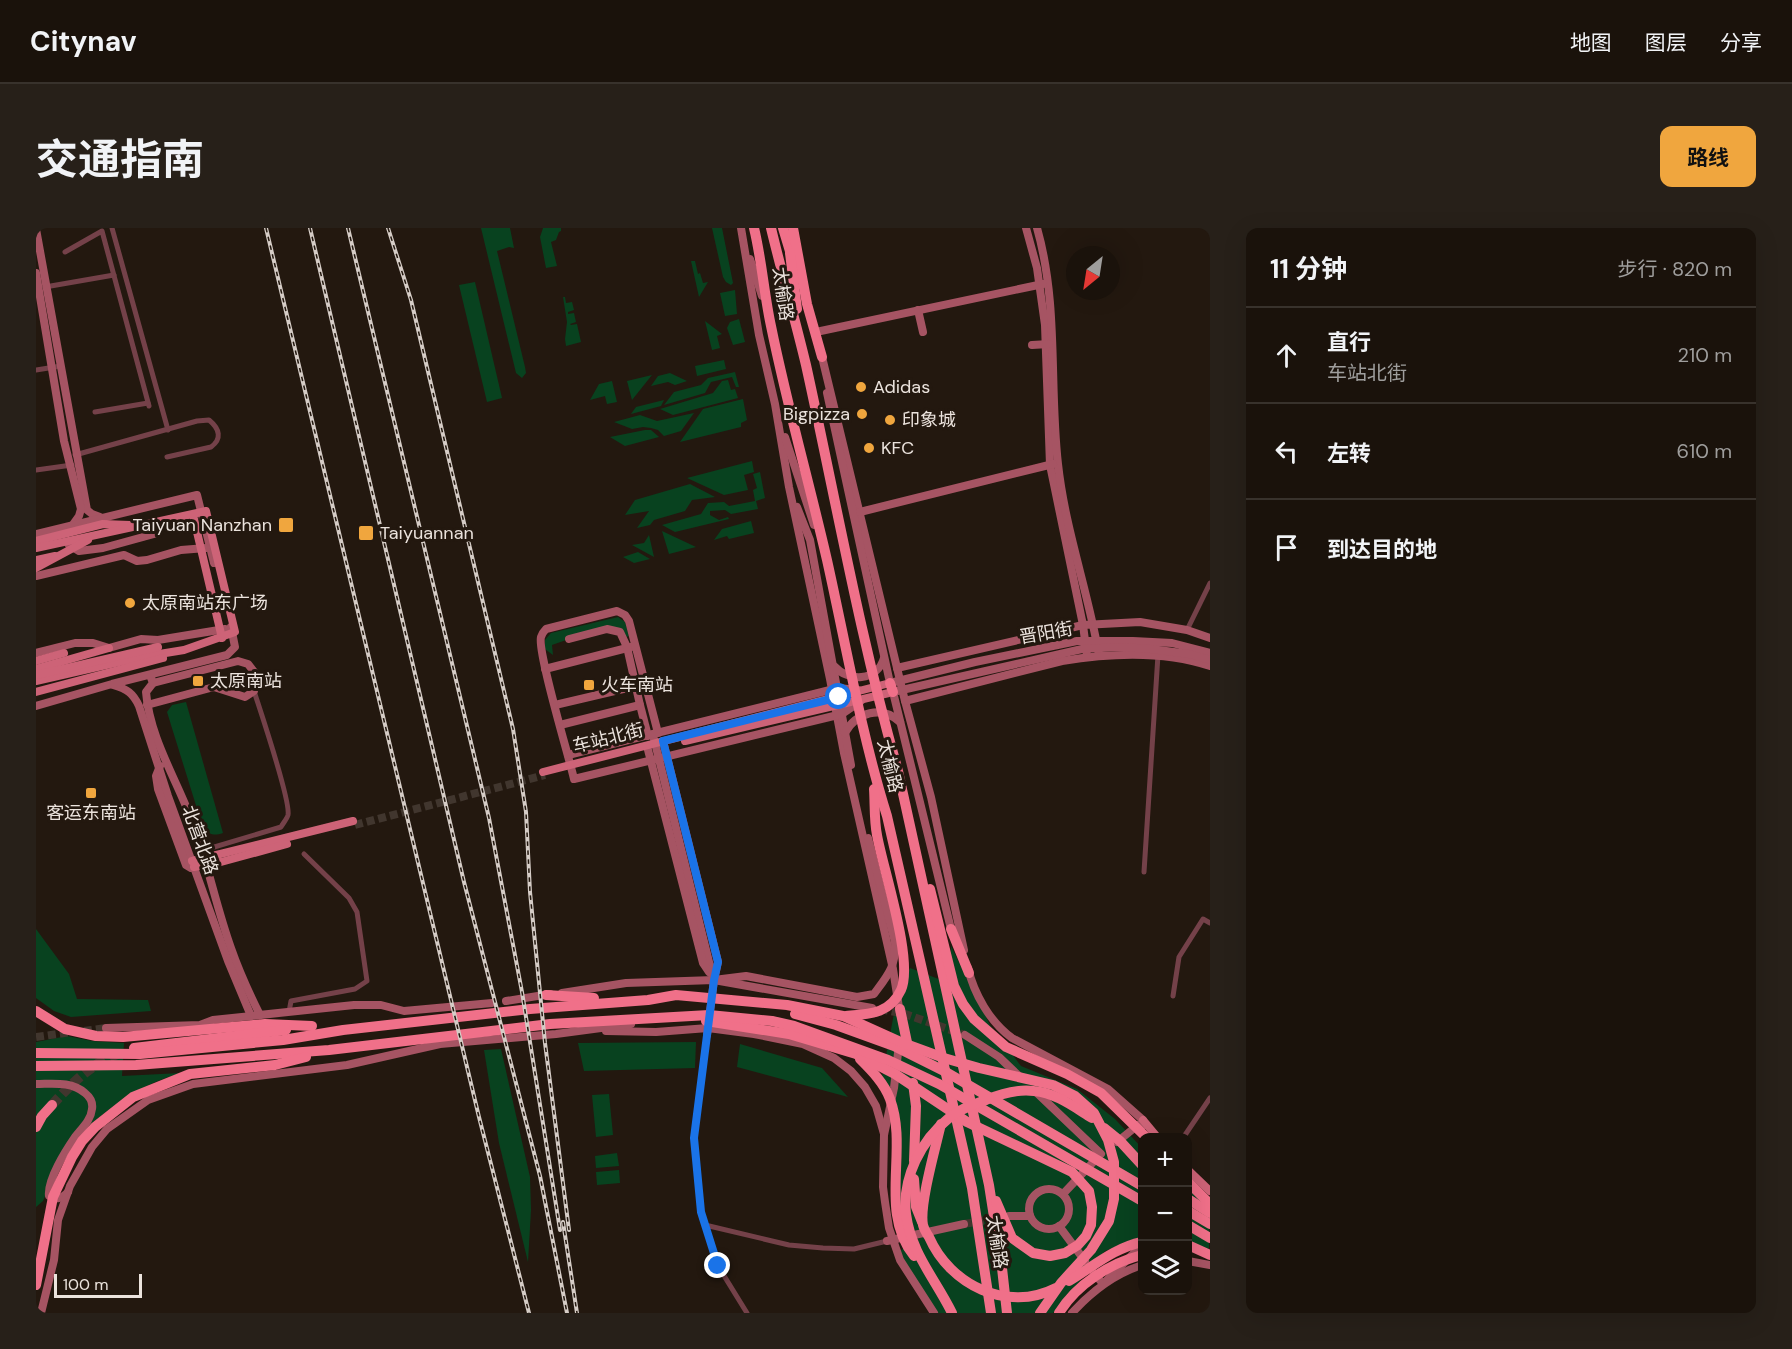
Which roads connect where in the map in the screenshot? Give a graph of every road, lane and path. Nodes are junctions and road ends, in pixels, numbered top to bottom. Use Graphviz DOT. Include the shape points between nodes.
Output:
graph roads {
  1 [pos="112,228"];
  2 [pos="741,228"];
  3 [pos="754,228"];
  4 [pos="771,228"];
  5 [pos="783,228"];
  6 [pos="793,228"];
  7 [pos="1026,228"];
  8 [pos="1037,228"];
  9 [pos="36,229"];
  10 [pos="65,252"];
  11 [pos="790,253"];
  12 [pos="36,273"];
  13 [pos="114,275"];
  14 [pos="1043,284"];
  15 [pos="42,288"];
  16 [pos="807,304"];
  17 [pos="918,310"];
  18 [pos="770,324"];
  19 [pos="816,332"];
  20 [pos="923,332"];
  21 [pos="1049,344"];
  22 [pos="1032,345"];
  23 [pos="822,357"];
  24 [pos="805,363"];
  25 [pos="61,366"];
  26 [pos="52,368"];
  27 [pos="36,370"];
  28 [pos="775,404"];
  29 [pos="95,412"];
  30 [pos="168,430"];
  31 [pos="167,457"];
  32 [pos="79,459"];
  33 [pos="69,461"];
  34 [pos="1054,464"];
  35 [pos="36,470"];
  36 [pos="789,486"];
  37 [pos="860,512"];
  38 [pos="193,515"];
  39 [pos="101,517"];
  40 [pos="74,524"];
  41 [pos="142,526"];
  42 [pos="40,532"];
  43 [pos="154,534"];
  44 [pos="93,537"];
  45 [pos="36,541"];
  46 [pos="210,547"];
  47 [pos="36,548"];
  48 [pos="79,551"];
  49 [pos="826,557"];
  50 [pos="36,560"];
  51 [pos="36,568"];
  52 [pos="36,576"];
  53 [pos="1210,584"];
  54 [pos="1094,624"];
  55 [pos="1083,625"];
  56 [pos="231,628"];
  57 [pos="1186,630"];
  58 [pos="222,638"];
  59 [pos="1210,638"];
  60 [pos="570,639"];
  61 [pos="636,646"];
  62 [pos="158,647"];
  63 [pos="627,647"];
  64 [pos="108,648"];
  65 [pos="184,650"];
  66 [pos="1191,650"];
  67 [pos="36,653"];
  68 [pos="64,653"];
  69 [pos="1210,653"];
  70 [pos="884,656"];
  71 [pos="1087,656"];
  72 [pos="1099,656"];
  73 [pos="1158,656"];
  74 [pos="1210,660"];
  75 [pos="36,661"];
  76 [pos="87,663"];
  77 [pos="833,664"];
  78 [pos="1210,666"];
  79 [pos="897,668"];
  80 [pos="36,669"];
  81 [pos="545,669"];
  82 [pos="36,675"];
  83 [pos="151,679"];
  84 [pos="36,681"];
  85 [pos="112,684"];
  86 [pos="636,686"];
  87 [pos="891,688"];
  88 [pos="254,691"];
  89 [pos="36,692"];
  90 [pos="864,694"];
  91 [pos="839,696"];
  92 [pos="905,701"];
  93 [pos="147,705"];
  94 [pos="555,705"];
  95 [pos="640,705"];
  96 [pos="36,706"];
  97 [pos="842,714"];
  98 [pos="900,722"];
  99 [pos="560,725"];
  100 [pos="846,733"];
  101 [pos="654,739"];
  102 [pos="567,753"];
  103 [pos="660,758"];
  104 [pos="160,766"];
  105 [pos="873,771"];
  106 [pos="898,771"];
  107 [pos="544,774"];
  108 [pos="354,823"];
  109 [pos="199,839"];
  110 [pos="185,844"];
  111 [pos="304,854"];
  112 [pos="203,858"];
  113 [pos="193,864"];
  114 [pos="1144,872"];
  115 [pos="1210,923"];
  116 [pos="951,929"];
  117 [pos="893,969"];
  118 [pos="969,973"];
  119 [pos="714,980"];
  120 [pos="546,995"];
  121 [pos="1173,996"];
  122 [pos="648,1000"];
  123 [pos="506,1001"];
  124 [pos="492,1003"];
  125 [pos="873,1008"];
  126 [pos="900,1010"];
  127 [pos="36,1011"];
  128 [pos="289,1012"];
  129 [pos="256,1016"];
  130 [pos="843,1016"];
  131 [pos="682,1017"];
  132 [pos="312,1026"];
  133 [pos="106,1028"];
  134 [pos="343,1030"];
  135 [pos="580,1031"];
  136 [pos="708,1032"];
  137 [pos="965,1035"];
  138 [pos="134,1048"];
  139 [pos="329,1050"];
  140 [pos="36,1053"];
  141 [pos="856,1054"];
  142 [pos="36,1066"];
  143 [pos="946,1081"];
  144 [pos="36,1084"];
  145 [pos="1210,1098"];
  146 [pos="52,1105"];
  147 [pos="1143,1120"];
  148 [pos="36,1127"];
  149 [pos="1144,1133"];
  150 [pos="1147,1133"];
  151 [pos="1154,1133"];
  152 [pos="1186,1133"];
  153 [pos="884,1136"];
  154 [pos="1101,1154"];
  155 [pos="1138,1160"];
  156 [pos="1192,1174"];
  157 [pos="1138,1183"];
  158 [pos="989,1185"];
  159 [pos="1192,1186"];
  160 [pos="1210,1191"];
  161 [pos="68,1192"];
  162 [pos="1063,1194"];
  163 [pos="1138,1198"];
  164 [pos="1192,1202"];
  165 [pos="1210,1204"];
  166 [pos="1192,1213"];
  167 [pos="1210,1213"];
  168 [pos="1009,1216"];
  169 [pos="1030,1216"];
  170 [pos="923,1224"];
  171 [pos="964,1224"];
  172 [pos="1210,1224"];
  173 [pos="705,1225"];
  174 [pos="1059,1226"];
  175 [pos="1192,1228"];
  176 [pos="1210,1238"];
  177 [pos="890,1240"];
  178 [pos="1138,1242"];
  179 [pos="1192,1247"];
  180 [pos="1138,1248"];
  181 [pos="1192,1253"];
  182 [pos="1138,1256"];
  183 [pos="1210,1256"];
  184 [pos="1192,1262"];
  185 [pos="1210,1265"];
  186 [pos="1138,1267"];
  187 [pos="933,1282"];
  188 [pos="1103,1284"];
  189 [pos="36,1285"];
  190 [pos="41,1313"];
  191 [pos="747,1313"];
  192 [pos="934,1313"];
  193 [pos="952,1313"];
  194 [pos="991,1313"];
  195 [pos="1007,1313"];
  196 [pos="1040,1313"];
  197 [pos="1059,1313"];
  198 [pos="1072,1313"];
  1 -- 30 [label="street"];
  2 -- 18 [label="main road"];
  2 -- 28 [label="main road"];
  3 -- 18 [label="highway, 太榆路"];
  4 -- 24 [label="highway, 太榆路"];
  5 -- 11 [label="highway"];
  6 -- 16 [label="highway"];
  7 -- 14 [label="main road"];
  8 -- 14 [label="main road" via="1045,254"];
  9 -- 15 [label="main road"];
  10 -- 13 [label="street" via="102,231"];
  11 -- 16 [label="highway"];
  11 -- 24 [label="highway"];
  12 -- 15 [label="main road"];
  13 -- 15 [label="street"];
  13 -- 29 [label="street" via="149,405"];
  14 -- 17 [label="main road"];
  14 -- 21 [label="main road"];
  15 -- 25 [label="main road"];
  15 -- 26 [label="main road"];
  16 -- 19 [label="highway"];
  17 -- 19 [label="main road"];
  17 -- 20 [label="main road"];
  18 -- 49 [label="highway, 太榆路"];
  19 -- 23 [label="highway"];
  21 -- 22 [label="main road"];
  21 -- 34 [label="main road"];
  23 -- 37 [label="main road"];
  23 -- 70 [label="main road" via="828,408"];
  24 -- 106 [label="highway, 太榆路" via="854,597"];
  25 -- 26 [label="street"];
  25 -- 32 [label="main road"];
  26 -- 27 [label="street"];
  26 -- 33 [label="main road"];
  28 -- 36 [label="main road"];
  28 -- 49 [label="main road"];
  30 -- 31 [label="street" via="209,420 219,437 211,447"];
  30 -- 32 [label="street"];
  32 -- 33 [label="street"];
  32 -- 39 [label="main road" via="87,510"];
  33 -- 35 [label="street"];
  33 -- 40 [label="main road" via="81,509"];
  34 -- 37 [label="main road"];
  34 -- 54 [label="main road"];
  34 -- 55 [label="main road"];
  36 -- 77 [label="main road" via="810,540"];
  36 -- 117 [label="main road"];
  37 -- 79 [label="main road"];
  38 -- 41 [label="main road"];
  38 -- 58 [label="main road"];
  38 -- 58 [label="main road" via="206,511 235,632"];
  39 -- 40 [label="main road"];
  39 -- 46 [label="main road" via="197,495"];
  40 -- 42 [label="main road"];
  41 -- 44 [label="main road"];
  41 -- 45 [label="main road" via="103,524"];
  42 -- 48 [label="main road"];
  43 -- 48 [label="main road"];
  44 -- 47 [label="main road"];
  44 -- 51 [label="main road"];
  46 -- 52 [label="main road" via="137,561 124,555"];
  46 -- 56 [label="main road"];
  48 -- 50 [label="main road"];
  49 -- 105 [label="highway, 太榆路"];
  53 -- 57 [label="street"];
  54 -- 55 [label="main road"];
  54 -- 57 [label="main road" via="1140,622"];
  54 -- 72 [label="main road"];
  55 -- 71 [label="main road"];
  55 -- 79 [label="main road"];
  56 -- 64 [label="main road" via="158,640 141,639"];
  56 -- 83 [label="main road" via="236,647 226,655"];
  57 -- 59 [label="main road"];
  58 -- 65 [label="main road"];
  60 -- 63 [label="main road" via="607,629 620,632"];
  61 -- 63 [label="main road"];
  61 -- 81 [label="main road" via="625,615 617,611 597,616 546,629 540,638"];
  61 -- 101 [label="main road"];
  62 -- 76 [label="main road"];
  63 -- 81 [label="main road"];
  63 -- 86 [label="main road"];
  64 -- 67 [label="main road" via="75,643"];
  64 -- 76 [label="main road"];
  64 -- 80 [label="main road"];
  65 -- 84 [label="main road"];
  65 -- 89 [label="main road"];
  66 -- 69 [label="main road, 晋阳街"];
  66 -- 74 [label="main road, 晋阳街"];
  66 -- 87 [label="main road, 晋阳街" via="1082,649"];
  68 -- 75 [label="main road"];
  70 -- 77 [label="main road" via="876,672 859,678 847,677"];
  70 -- 87 [label="main road"];
  71 -- 72 [label="main road"];
  71 -- 92 [label="main road"];
  72 -- 73 [label="main road"];
  73 -- 78 [label="main road"];
  73 -- 114 [label="street"];
  76 -- 82 [label="main road"];
  77 -- 91 [label="main road"];
  79 -- 92 [label="main road"];
  81 -- 94 [label="main road"];
  83 -- 85 [label="main road"];
  83 -- 88 [label="main road" via="238,661 248,664 255,673"];
  83 -- 93 [label="main road"];
  85 -- 96 [label="main road"];
  85 -- 104 [label="main road, 北营北路" via="135,696"];
  86 -- 94 [label="main road"];
  86 -- 95 [label="main road"];
  87 -- 90 [label="main road, 车站北街"];
  87 -- 98 [label="main road"];
  88 -- 93 [label="main road" via="245,698 214,687"];
  88 -- 112 [label="street" via="288,816 281,827"];
  90 -- 91 [label="main road, 车站北街"];
  90 -- 91 [label="main road"];
  90 -- 97 [label="main road"];
  91 -- 97 [label="main road"];
  91 -- 101 [label="main road"];
  91 -- 101 [label="main road, 车站北街" via="676,741"];
  92 -- 118 [label="main road" via="931,797"];
  93 -- 109 [label="main road, 北营北路"];
  94 -- 99 [label="main road"];
  95 -- 99 [label="main road"];
  95 -- 101 [label="main road"];
  97 -- 100 [label="main road"];
  97 -- 103 [label="main road"];
  98 -- 100 [label="main road" via="886,713 866,714 850,724"];
  98 -- 116 [label="main road"];
  99 -- 102 [label="main road"];
  100 -- 117 [label="main road" via="857,799 895,942"];
  101 -- 102 [label="main road"];
  101 -- 103 [label="main road"];
  101 -- 107 [label="main road, 车站北街"];
  101 -- 119 [label="main road" via="703,963"];
  101 -- 119 [label="main road" via="718,962"];
  102 -- 103 [label="main road" via="574,779"];
  103 -- 119 [label="main road"];
  104 -- 110 [label="main road, 北营北路"];
  104 -- 113 [label="main road" via="156,776 158,789 186,865 190,868"];
  105 -- 130 [label="highway" via="877,833 904,954 903,982 892,1003 879,1012"];
  105 -- 143 [label="highway, 太榆路" via="887,816"];
  106 -- 149 [label="highway" via="954,987 963,1005 1006,1047 1101,1093"];
  106 -- 158 [label="highway, 太榆路"];
  108 -- 112 [label="main road"];
  109 -- 110 [label="main road" via="196,849"];
  109 -- 112 [label="main road, 北营北路"];
  110 -- 113 [label="main road, 北营北路"];
  111 -- 128 [label="street" via="349,898 357,912 367,981 355,989 291,1001"];
  112 -- 113 [label="main road"];
  112 -- 129 [label="main road, 北营北路"];
  113 -- 129 [label="main road, 北营北路" via="228,961"];
  115 -- 121 [label="street" via="1203,919 1179,957"];
  116 -- 118 [label="highway"];
  117 -- 119 [label="main road" via="874,994 857,997 746,976"];
  117 -- 126 [label="main road"];
  118 -- 147 [label="main road" via="980,1000 1000,1029 1108,1089"];
  119 -- 120 [label="main road" via="626,983"];
  119 -- 125 [label="main road"];
  119 -- 136 [label="main road"];
  120 -- 122 [label="highway"];
  120 -- 123 [label="main road"];
  122 -- 130 [label="highway" via="676,995 787,1005"];
  122 -- 134 [label="highway"];
  122 -- 157 [label="highway" via="775,1009 837,1025 894,1046"];
  124 -- 128 [label="main road" via="424,1011 354,1005"];
  126 -- 153 [label="main road" via="894,1088"];
  126 -- 170 [label="highway" via="915,1096 914,1188"];
  127 -- 132 [label="highway" via="65,1029 96,1036 265,1024"];
  128 -- 129 [label="main road"];
  129 -- 133 [label="main road" via="200,1024"];
  130 -- 196 [label="highway" via="944,1058 1053,1085 1075,1096 1094,1113 1114,1162 1114,1199 1109,1221"];
  131 -- 135 [label="main road"];
  131 -- 139 [label="highway" via="550,1023"];
  131 -- 141 [label="highway" via="789,1034"];
  131 -- 163 [label="highway" via="709,1015 772,1021 888,1060 939,1084"];
  132 -- 134 [label="highway"];
  132 -- 138 [label="highway"];
  134 -- 140 [label="highway" via="140,1054"];
  135 -- 136 [label="main road"];
  135 -- 161 [label="main road" via="440,1044 347,1065 193,1084 169,1091 148,1100 106,1129"];
  136 -- 153 [label="main road" via="754,1034 803,1044 834,1058 865,1087 876,1106"];
  136 -- 173 [label="street" via="694,1138"];
  137 -- 154 [label="main road" via="999,1057"];
  139 -- 142 [label="highway" via="136,1065"];
  139 -- 189 [label="highway" via="275,1065 190,1074 133,1097 94,1127 72,1157 53,1197"];
  141 -- 158 [label="highway" via="895,1074 967,1122 1072,1172 1089,1191 1091,1225 1086,1236 1065,1253 1033,1253 1012,1238"];
  141 -- 187 [label="highway" via="881,1082 890,1099 896,1123 895,1195 901,1230 909,1251"];
  143 -- 170 [label="highway"];
  143 -- 194 [label="highway, 太榆路" via="972,1188"];
  144 -- 161 [label="main road" via="68,1084 81,1089 90,1097 93,1107 90,1119 61,1161 48,1190 49,1196 56,1199"];
  145 -- 152 [label="street"];
  146 -- 148 [label="highway"];
  147 -- 150 [label="main road"];
  147 -- 151 [label="main road"];
  147 -- 154 [label="main road"];
  153 -- 177 [label="main road" via="883,1187"];
  154 -- 162 [label="main road"];
  155 -- 187 [label="highway" via="1106,1129 1064,1100 1034,1091 1002,1093 949,1117 919,1153 910,1174 906,1214 917,1254"];
  156 -- 160 [label="main road"];
  158 -- 195 [label="highway, 太榆路"];
  159 -- 165 [label="highway"];
  161 -- 190 [label="main road" via="58,1220 54,1260"];
  162 -- 169 [label="main road" via="1050,1189 1038,1192 1030,1202"];
  162 -- 174 [label="main road" via="1069,1211"];
  164 -- 167 [label="highway"];
  166 -- 172 [label="highway"];
  168 -- 169 [label="main road"];
  169 -- 174 [label="main road" via="1039,1226"];
  170 -- 178 [label="highway" via="933,1247 962,1281 983,1292 1009,1297 1050,1292 1125,1246"];
  171 -- 177 [label="main road"];
  173 -- 177 [label="street" via="789,1245 823,1248 854,1249"];
  173 -- 191 [label="street" via="718,1266"];
  174 -- 188 [label="main road"];
  175 -- 176 [label="highway"];
  177 -- 192 [label="main road"];
  179 -- 183 [label="highway"];
  180 -- 188 [label="main road"];
  181 -- 183 [label="highway"];
  182 -- 197 [label="highway" via="1124,1259 1092,1279"];
  184 -- 185 [label="main road"];
  186 -- 188 [label="main road"];
  187 -- 193 [label="highway"];
  188 -- 198 [label="main road"];
}
